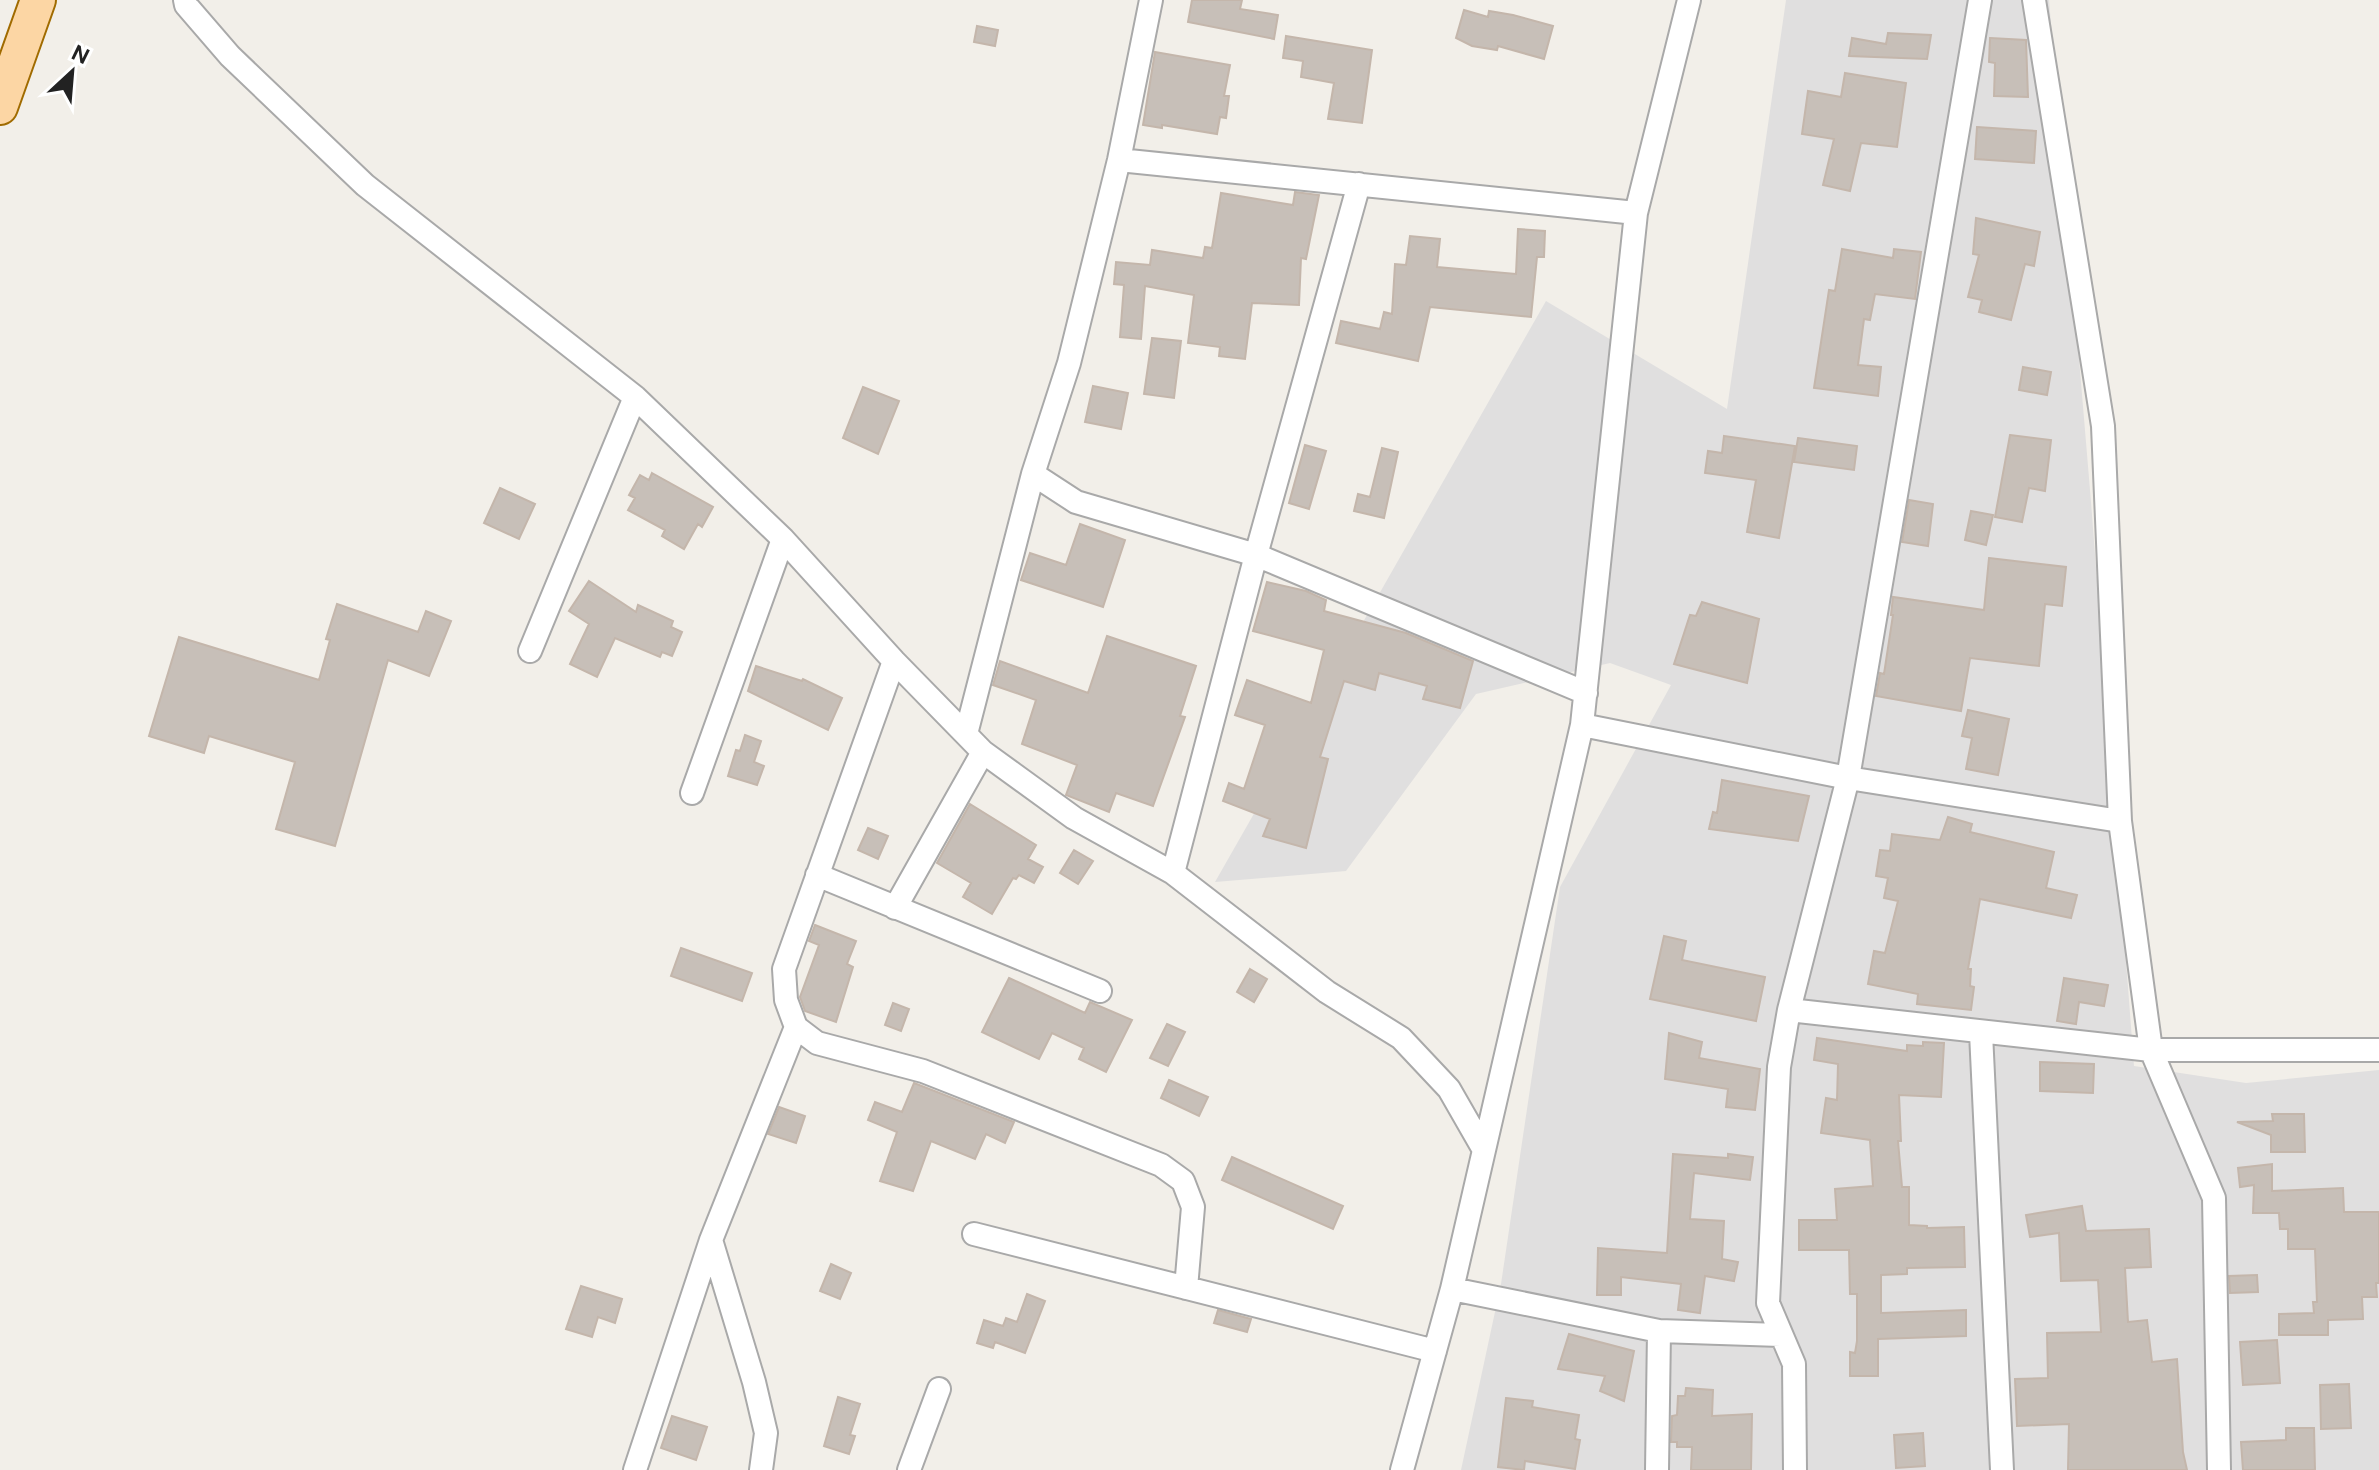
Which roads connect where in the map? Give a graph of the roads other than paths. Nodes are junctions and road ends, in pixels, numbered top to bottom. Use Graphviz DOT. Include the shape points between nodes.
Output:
graph roads {
  1 [pos="38,0"];
  2 [pos="185,0"];
  3 [pos="1151,0"];
  4 [pos="1689,0"];
  5 [pos="1980,0"];
  6 [pos="2034,0"];
  7 [pos="0,107"];
  8 [pos="1119,160"];
  9 [pos="1359,184"];
  10 [pos="1636,213"];
  11 [pos="635,397"];
  12 [pos="1033,474"];
  13 [pos="783,539"];
  14 [pos="1256,555"];
  15 [pos="530,651"];
  16 [pos="894,661"];
  17 [pos="1586,693"];
  18 [pos="1582,725"];
  19 [pos="966,734"];
  20 [pos="983,752"];
  21 [pos="1848,778"];
  22 [pos="692,793"];
  23 [pos="2120,821"];
  24 [pos="1173,873"];
  25 [pos="817,875"];
  26 [pos="895,908"];
  27 [pos="1100,991"];
  28 [pos="1789,1010"];
  29 [pos="796,1027"];
  30 [pos="1981,1033"];
  31 [pos="2151,1050"];
  32 [pos="2379,1050"];
  33 [pos="1484,1150"];
  34 [pos="974,1234"];
  35 [pos="711,1240"];
  36 [pos="1186,1288"];
  37 [pos="1452,1289"];
  38 [pos="1659,1331"];
  39 [pos="1781,1335"];
  40 [pos="1435,1351"];
  41 [pos="939,1389"];
  42 [pos="635,1470"];
  43 [pos="761,1470"];
  44 [pos="909,1470"];
  45 [pos="1402,1470"];
  46 [pos="1657,1470"];
  47 [pos="1795,1470"];
  48 [pos="2002,1470"];
  49 [pos="2219,1470"];
  1 -- 7 [label="main road"];
  2 -- 11 [label="street" via="230,56 365,185"];
  3 -- 8 [label="street"];
  4 -- 10 [label="street"];
  5 -- 21 [label="street"];
  6 -- 23 [label="street" via="2103,426"];
  8 -- 9 [label="street"];
  8 -- 12 [label="street" via="1069,363"];
  9 -- 10 [label="street"];
  9 -- 14 [label="street"];
  10 -- 17 [label="street"];
  11 -- 13 [label="street"];
  11 -- 15 [label="street"];
  12 -- 14 [label="street" via="1076,502"];
  12 -- 19 [label="street"];
  13 -- 16 [label="street"];
  13 -- 22 [label="street"];
  14 -- 17 [label="street"];
  14 -- 24 [label="street"];
  16 -- 19 [label="street"];
  16 -- 25 [label="street"];
  17 -- 18 [label="street"];
  18 -- 21 [label="street"];
  18 -- 33 [label="street"];
  19 -- 20 [label="street"];
  20 -- 24 [label="street" via="1074,818"];
  20 -- 26 [label="street"];
  21 -- 23 [label="street"];
  21 -- 28 [label="street"];
  23 -- 31 [label="street"];
  24 -- 33 [label="street" via="1327,992 1401,1038 1449,1089"];
  25 -- 26 [label="street"];
  25 -- 29 [label="street" via="784,969 786,1000"];
  26 -- 27 [label="street"];
  28 -- 30 [label="street"];
  28 -- 39 [label="street" via="1779,1067 1768,1303"];
  29 -- 35 [label="street"];
  29 -- 36 [label="street" via="817,1043 923,1071 1161,1165 1183,1181 1193,1207"];
  30 -- 31 [label="street"];
  30 -- 48 [label="street"];
  31 -- 32 [label="street"];
  31 -- 49 [label="street" via="2214,1198"];
  33 -- 37 [label="street"];
  34 -- 36 [label="street"];
  35 -- 42 [label="street"];
  35 -- 43 [label="street" via="766,1433"];
  36 -- 40 [label="street"];
  37 -- 38 [label="street"];
  37 -- 40 [label="street"];
  38 -- 39 [label="street"];
  38 -- 46 [label="street"];
  39 -- 47 [label="street" via="1794,1364"];
  40 -- 45 [label="street"];
  41 -- 44 [label="street"];
}
